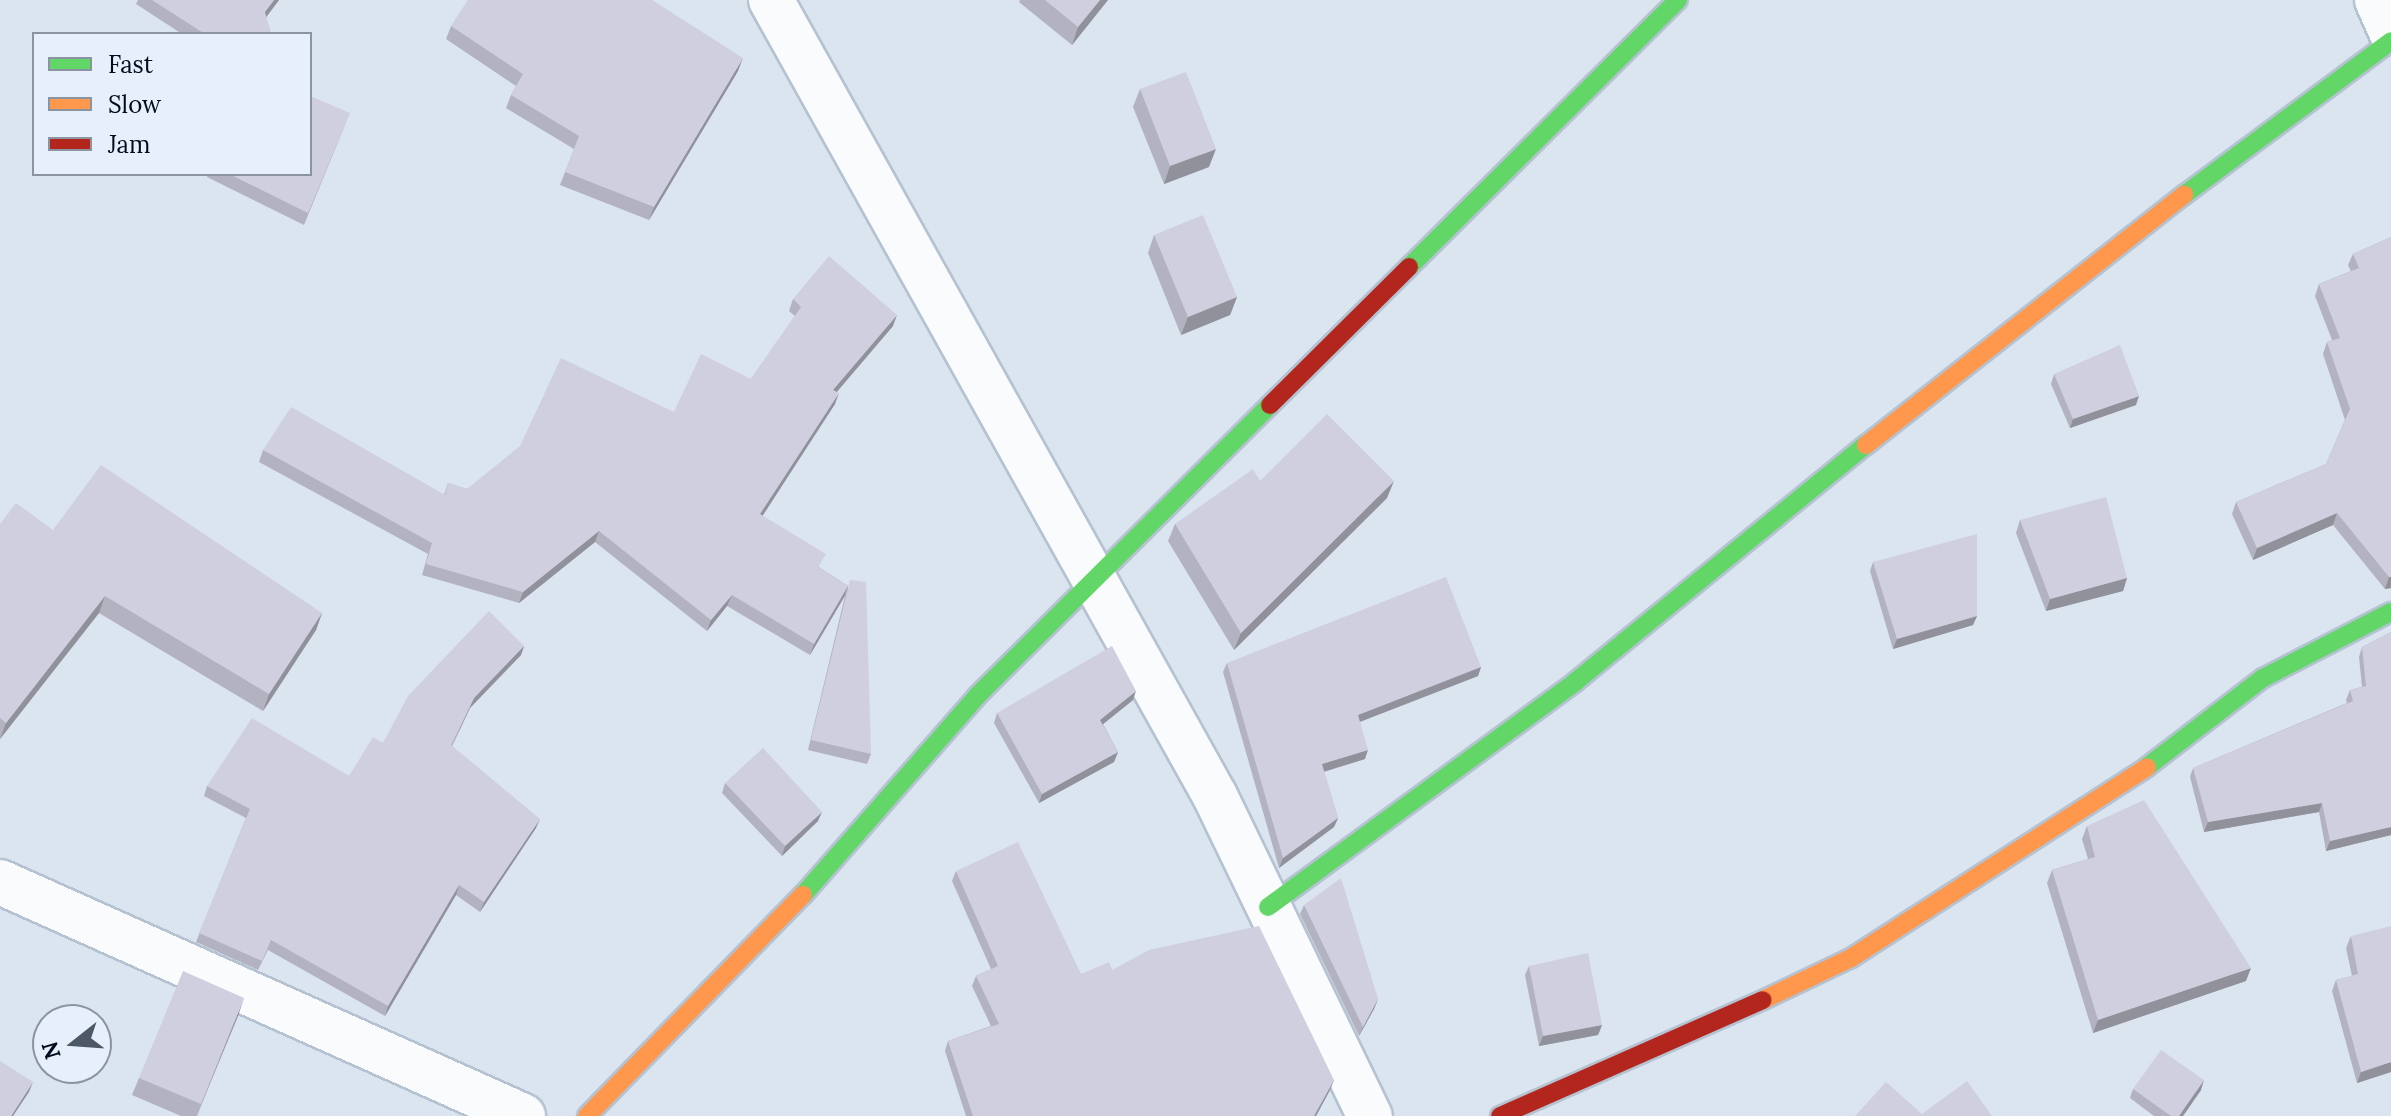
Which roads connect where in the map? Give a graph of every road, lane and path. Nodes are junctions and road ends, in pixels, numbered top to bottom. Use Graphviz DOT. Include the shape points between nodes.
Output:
graph roads {
  1 [pos="771,0"];
  2 [pos="1678,0"];
  3 [pos="2377,0"];
  4 [pos="2391,31"];
  5 [pos="2391,41"];
  6 [pos="1092,582"];
  7 [pos="2391,612"];
  8 [pos="0,882"];
  9 [pos="1268,907"];
  10 [pos="523,1116"];
  11 [pos="587,1116"];
  12 [pos="1370,1116"];
  13 [pos="1500,1116"];
  1 -- 6 [label="street"];
  2 -- 6 [label="street"];
  3 -- 4 [label="street"];
  5 -- 9 [label="street" via="2051,294 1575,682"];
  6 -- 9 [label="street" via="1215,796"];
  6 -- 11 [label="street" via="977,696 791,909"];
  7 -- 13 [label="street" via="2263,678 2141,772 1851,958 1620,1069"];
  8 -- 10 [label="street"];
  9 -- 12 [label="street"];
}
